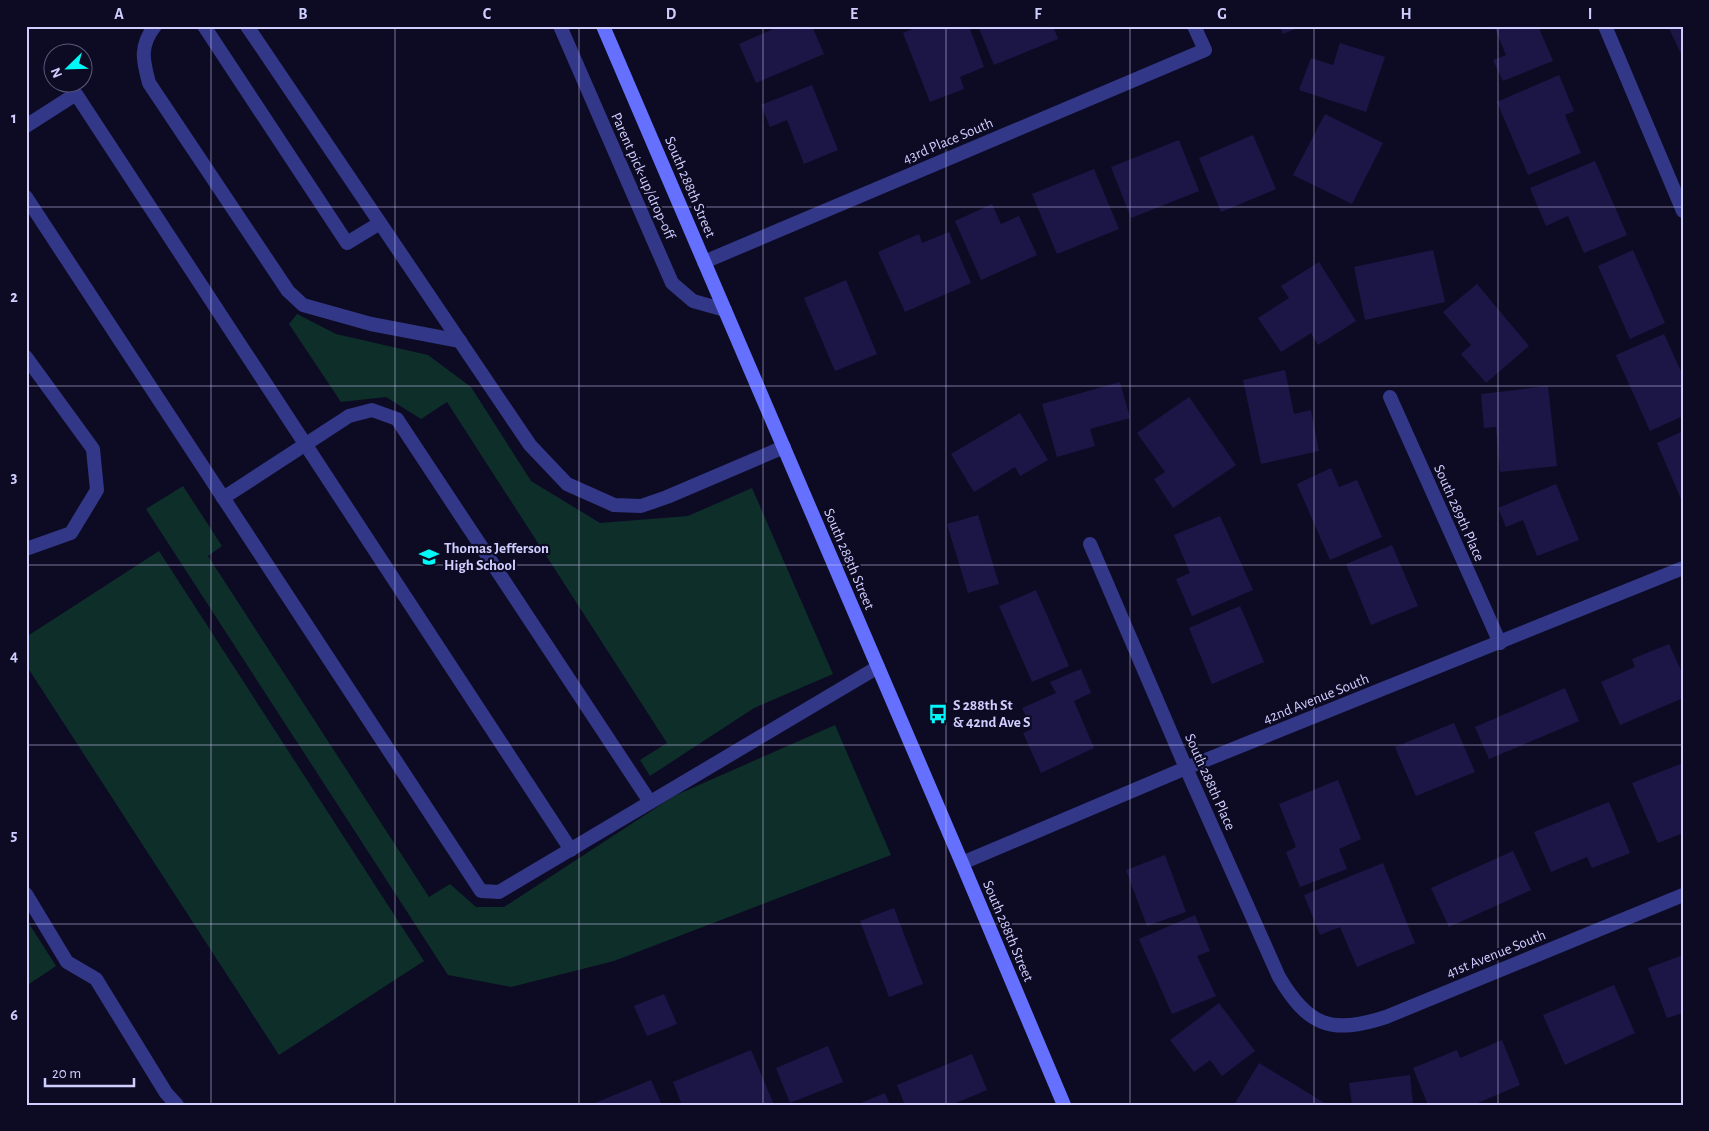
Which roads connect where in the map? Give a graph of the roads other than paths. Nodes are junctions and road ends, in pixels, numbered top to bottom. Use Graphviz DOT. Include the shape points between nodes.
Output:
graph roads {
  1 [pos="155,26"];
  2 [pos="204,26"];
  3 [pos="247,26"];
  4 [pos="560,26"];
  5 [pos="603,26"];
  6 [pos="1194,26"];
  7 [pos="1605,26"];
  8 [pos="26,126"];
  9 [pos="26,198"];
  10 [pos="1683,211"];
  11 [pos="380,223"];
  12 [pos="704,262"];
  13 [pos="725,310"];
  14 [pos="460,340"];
  15 [pos="26,357"];
  16 [pos="1390,397"];
  17 [pos="306,445"];
  18 [pos="784,447"];
  19 [pos="222,498"];
  20 [pos="1090,544"];
  21 [pos="26,549"];
  22 [pos="1683,568"];
  23 [pos="1500,643"];
  24 [pos="878,667"];
  25 [pos="1186,768"];
  26 [pos="650,802"];
  27 [pos="571,850"];
  28 [pos="962,863"];
  29 [pos="26,894"];
  30 [pos="1683,895"];
  31 [pos="1318,1020"];
  32 [pos="176,1105"];
  33 [pos="1064,1105"];
  1 -- 14 [label="street" via="148,36 143,60 150,84 288,291 303,305 371,324"];
  2 -- 11 [label="street" via="347,242"];
  3 -- 11 [label="street"];
  4 -- 13 [label="street, Parent pick-up/drop-off" via="672,283 693,301"];
  5 -- 12 [label="main road, South 288th Street"];
  6 -- 12 [label="street, 43rd Place South" via="1205,50"];
  7 -- 10 [label="street"];
  8 -- 17 [label="street" via="76,94"];
  9 -- 19 [label="street"];
  11 -- 14 [label="street"];
  12 -- 13 [label="main road, South 288th Street"];
  13 -- 18 [label="main road, South 288th Street"];
  14 -- 18 [label="street" via="530,445 567,484 614,505 641,506"];
  15 -- 21 [label="street" via="93,449 97,490 72,533"];
  16 -- 23 [label="street, South 289th Place"];
  17 -- 19 [label="street"];
  17 -- 26 [label="street" via="349,416 372,410 396,419"];
  17 -- 27 [label="street"];
  18 -- 24 [label="main road, South 288th Street"];
  19 -- 27 [label="street" via="481,891 499,892"];
  20 -- 25 [label="street, South 288th Place"];
  22 -- 23 [label="street, 42nd Avenue South"];
  23 -- 25 [label="street, 42nd Avenue South"];
  24 -- 26 [label="street"];
  24 -- 28 [label="main road, South 288th Street"];
  25 -- 28 [label="street, 42nd Avenue South"];
  25 -- 31 [label="street, South 288th Place" via="1279,977 1291,999"];
  26 -- 27 [label="street"];
  28 -- 33 [label="main road, South 288th Street"];
  29 -- 32 [label="street" via="67,962 96,979"];
  30 -- 31 [label="street, 41st Avenue South" via="1386,1017 1350,1026"];
}
